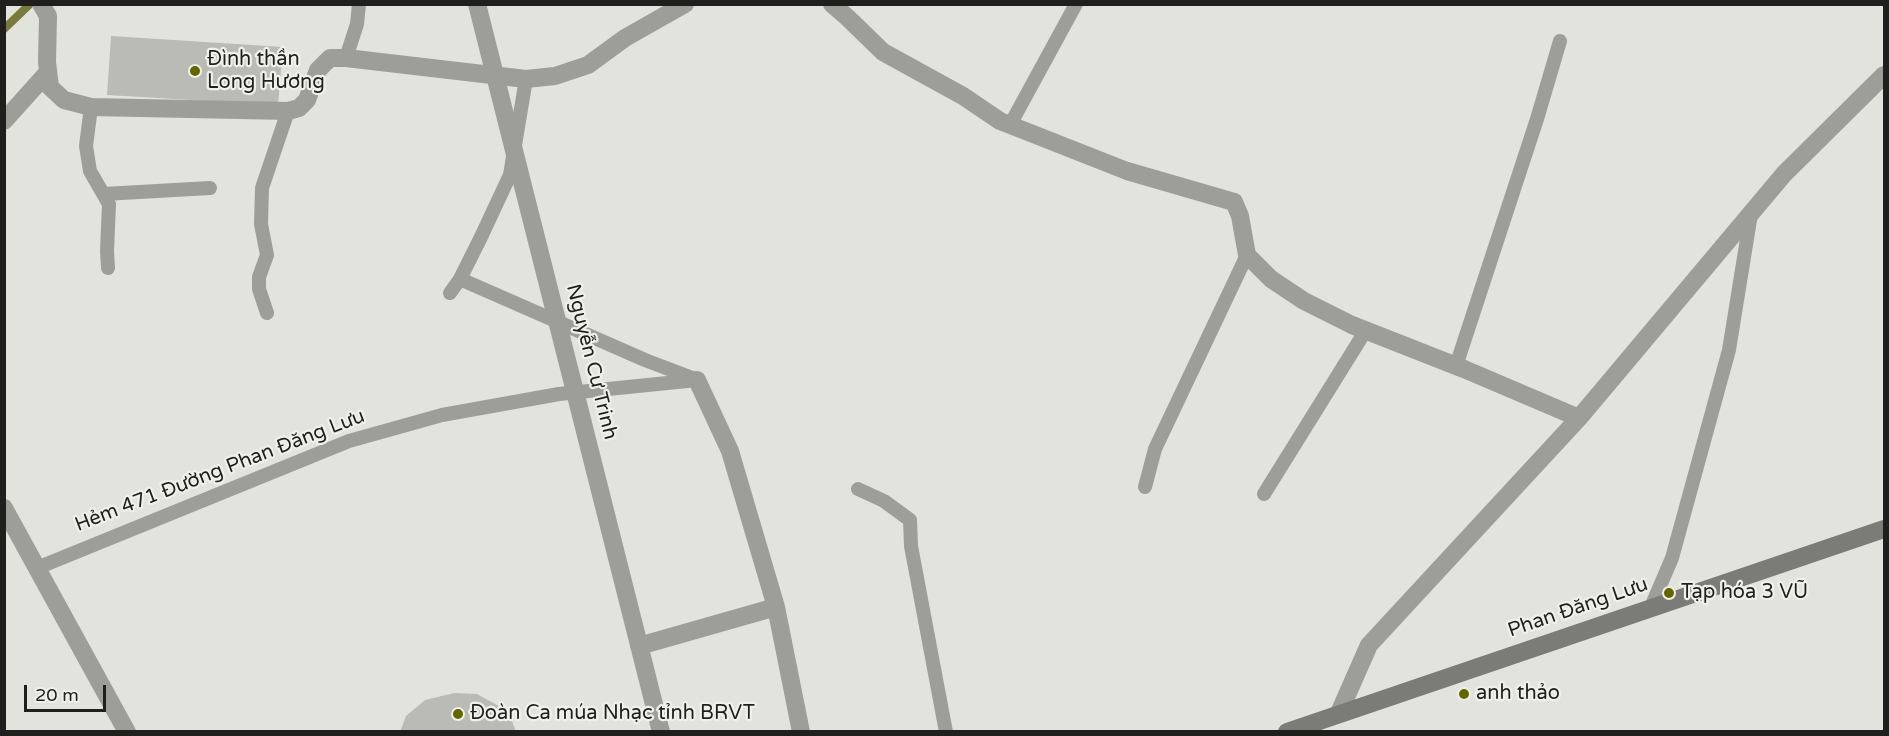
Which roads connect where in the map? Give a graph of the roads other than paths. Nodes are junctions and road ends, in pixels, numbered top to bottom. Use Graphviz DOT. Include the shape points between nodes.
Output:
graph roads {
  1 [pos="359,4"];
  2 [pos="477,4"];
  3 [pos="685,4"];
  4 [pos="831,4"];
  5 [pos="1076,4"];
  6 [pos="44,10"];
  7 [pos="1560,40"];
  8 [pos="346,58"];
  9 [pos="48,72"];
  10 [pos="495,75"];
  11 [pos="1884,75"];
  12 [pos="526,79"];
  13 [pos="92,107"];
  14 [pos="288,111"];
  15 [pos="4,121"];
  16 [pos="1010,125"];
  17 [pos="514,151"];
  18 [pos="210,188"];
  19 [pos="104,194"];
  20 [pos="1751,214"];
  21 [pos="1247,255"];
  22 [pos="108,268"];
  23 [pos="460,279"];
  24 [pos="450,293"];
  25 [pos="267,313"];
  26 [pos="558,322"];
  27 [pos="1366,330"];
  28 [pos="1456,366"];
  29 [pos="697,380"];
  30 [pos="575,392"];
  31 [pos="1579,418"];
  32 [pos="1145,487"];
  33 [pos="858,489"];
  34 [pos="1264,494"];
  35 [pos="4,508"];
  36 [pos="1884,529"];
  37 [pos="37,568"];
  38 [pos="776,607"];
  39 [pos="1651,607"];
  40 [pos="639,646"];
  41 [pos="1339,713"];
  42 [pos="1306,728"];
  43 [pos="127,732"];
  44 [pos="661,732"];
  45 [pos="801,732"];
  46 [pos="945,732"];
  47 [pos="1287,732"];
  1 -- 8 [label="lane"];
  2 -- 10 [label="street, Nguyễn Cư Trinh"];
  3 -- 12 [label="street" via="625,38 588,65 555,76"];
  4 -- 16 [label="street" via="883,52"];
  5 -- 16 [label="lane"];
  6 -- 9 [label="street"];
  7 -- 28 [label="lane"];
  8 -- 10 [label="street"];
  8 -- 14 [label="street" via="330,58 318,70 307,100"];
  9 -- 13 [label="street" via="50,87 64,100"];
  9 -- 15 [label="street"];
  10 -- 12 [label="street"];
  10 -- 17 [label="street, Nguyễn Cư Trinh"];
  11 -- 20 [label="street" via="1784,174"];
  12 -- 17 [label="lane"];
  13 -- 14 [label="street"];
  13 -- 19 [label="lane" via="86,147 90,171"];
  14 -- 25 [label="lane" via="262,188 261,224 267,255 259,289"];
  16 -- 21 [label="street" via="1127,171 1234,202"];
  17 -- 23 [label="lane" via="510,176"];
  17 -- 26 [label="street, Nguyễn Cư Trinh"];
  18 -- 19 [label="lane"];
  19 -- 22 [label="lane" via="109,204"];
  20 -- 31 [label="street"];
  20 -- 39 [label="lane" via="1729,350 1672,558"];
  21 -- 27 [label="street" via="1271,279 1304,302"];
  21 -- 32 [label="lane" via="1155,449"];
  23 -- 24 [label="lane"];
  23 -- 26 [label="lane"];
  26 -- 29 [label="lane"];
  26 -- 30 [label="street, Nguyễn Cư Trinh"];
  27 -- 28 [label="street"];
  27 -- 34 [label="lane"];
  28 -- 31 [label="street"];
  29 -- 30 [label="lane, Hẻm 471 Đường Phan Đăng Lưu"];
  29 -- 38 [label="street" via="730,451"];
  30 -- 37 [label="lane, Hẻm 471 Đường Phan Đăng Lưu" via="442,415 349,441"];
  30 -- 40 [label="street, Nguyễn Cư Trinh"];
  31 -- 41 [label="street" via="1369,645"];
  33 -- 46 [label="lane" via="884,501 910,520 911,546"];
  35 -- 37 [label="street"];
  36 -- 39 [label="street, Phan Đăng Lưu"];
  37 -- 43 [label="street"];
  38 -- 40 [label="street"];
  38 -- 45 [label="street"];
  39 -- 41 [label="street, Phan Đăng Lưu"];
  40 -- 44 [label="street, Nguyễn Cư Trinh"];
  41 -- 42 [label="street, Phan Đăng Lưu"];
  42 -- 47 [label="street, Phan Đăng Lưu"];
}
